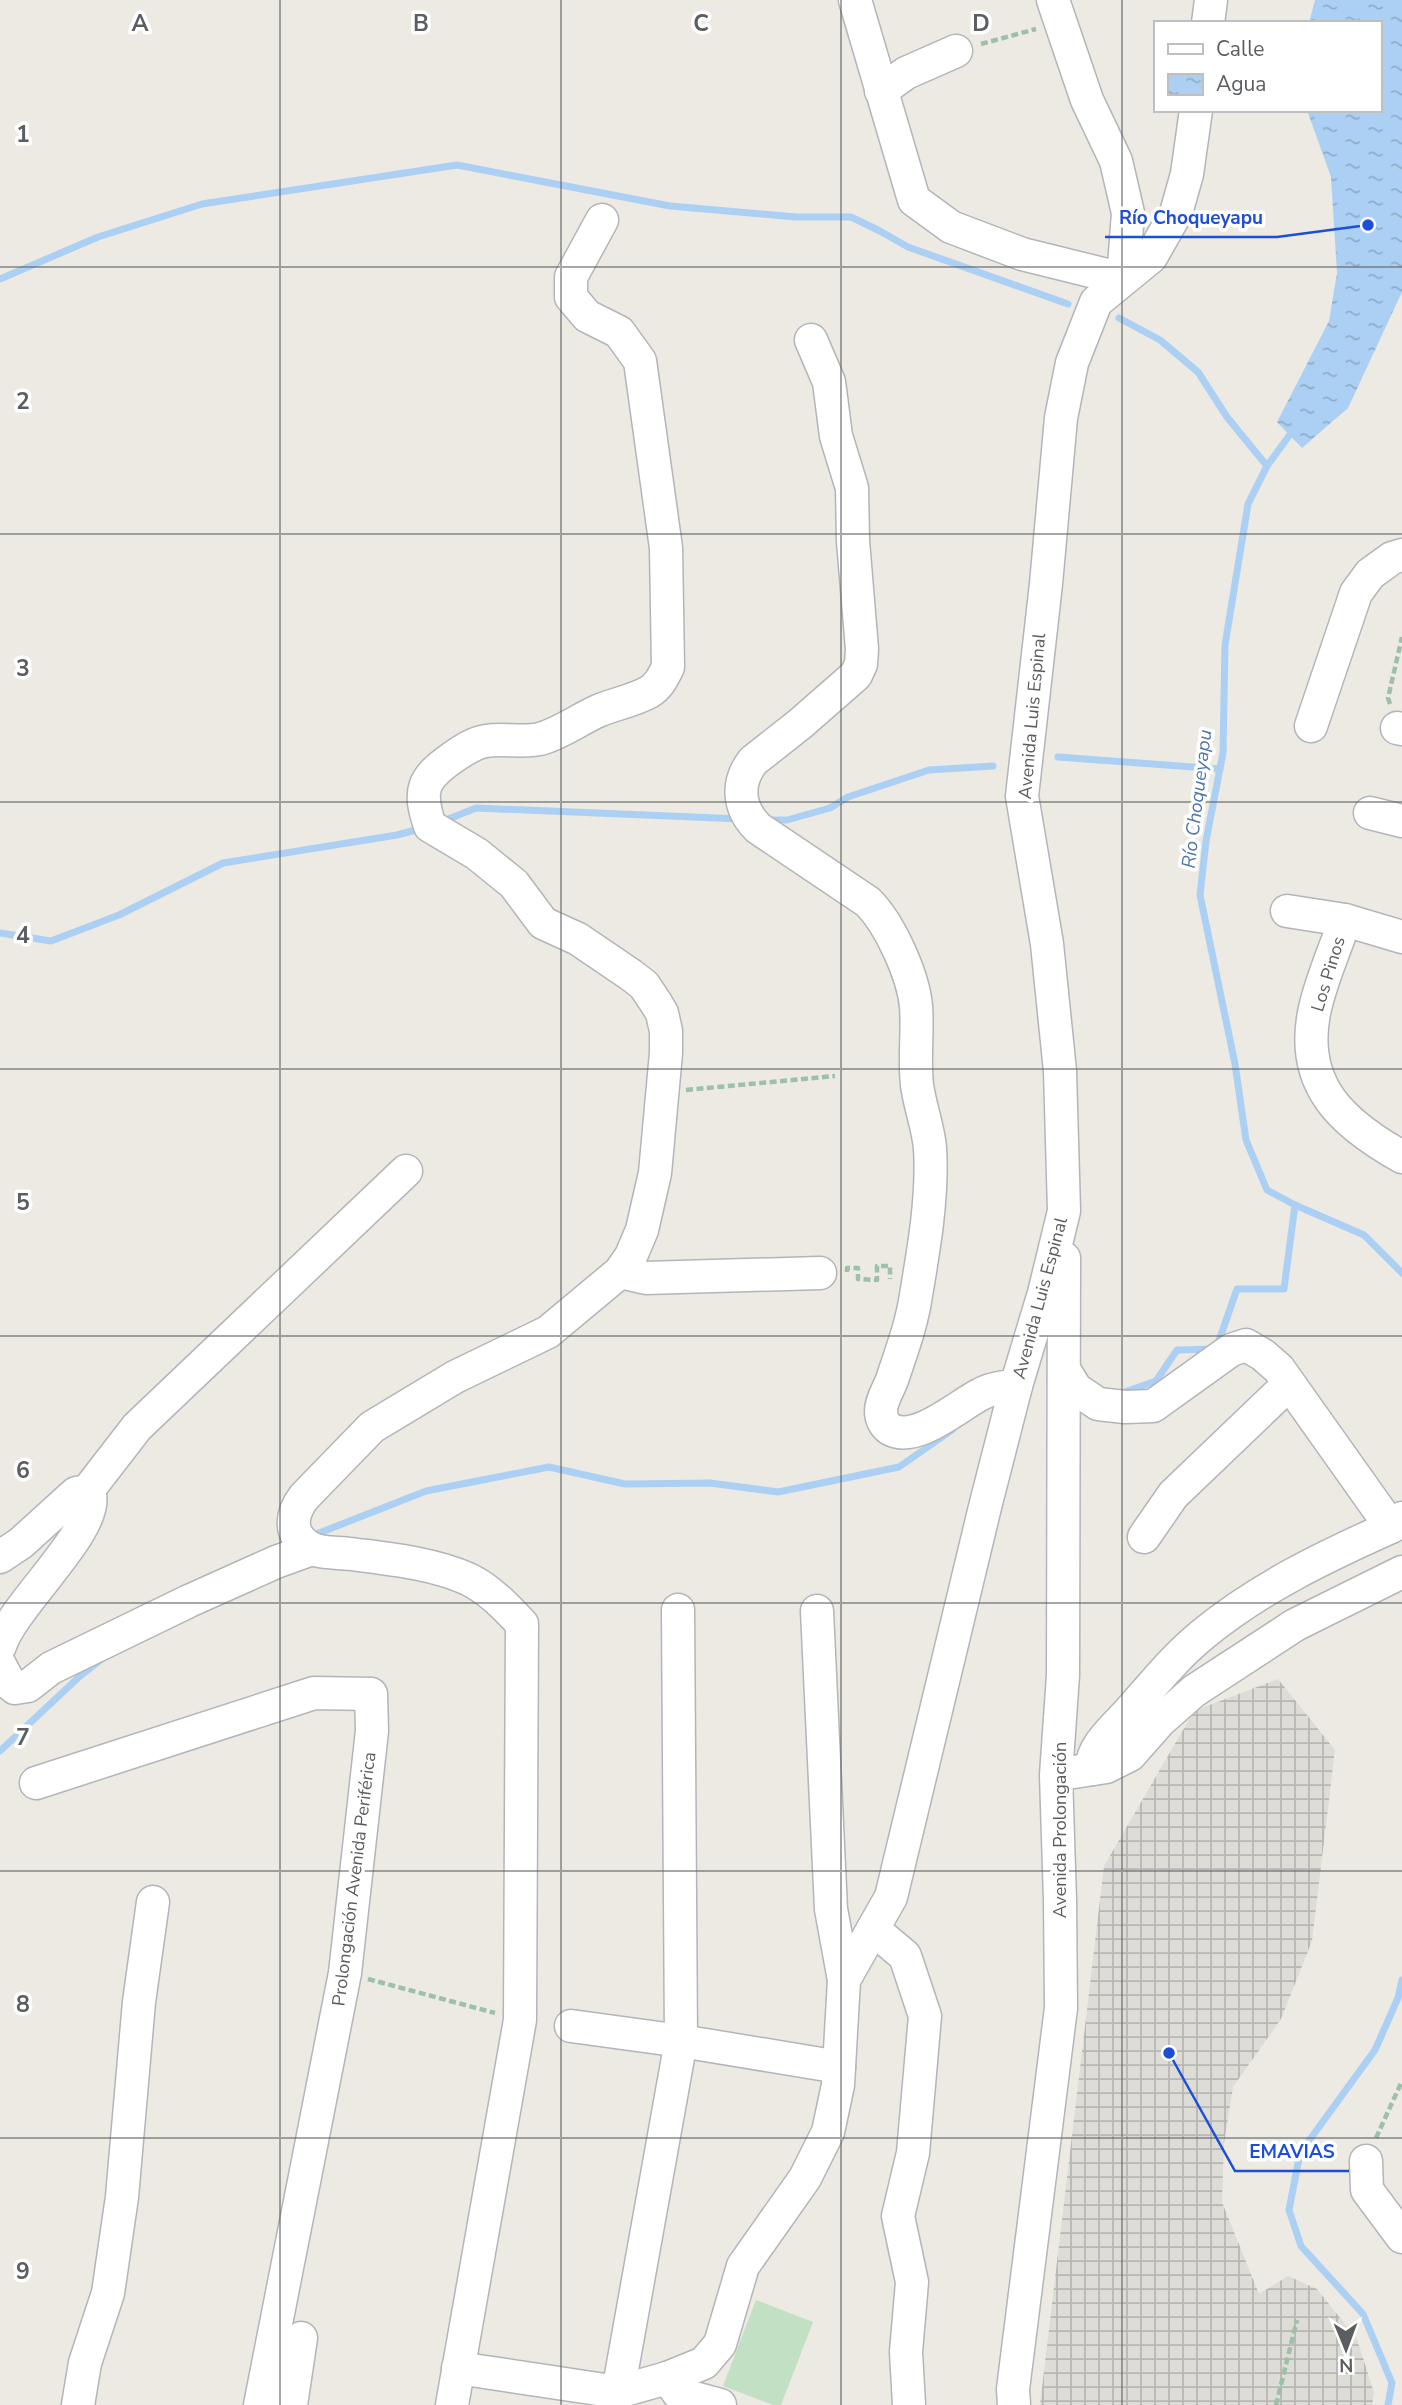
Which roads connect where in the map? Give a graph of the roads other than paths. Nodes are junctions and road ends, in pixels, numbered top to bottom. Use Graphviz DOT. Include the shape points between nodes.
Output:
graph roads {
  1 [pos="855,0"];
  2 [pos="1211,0"];
  3 [pos="1057,11"];
  4 [pos="1208,21"];
  5 [pos="956,51"];
  6 [pos="881,91"];
  7 [pos="1196,112"];
  8 [pos="603,220"];
  9 [pos="1123,279"];
  10 [pos="811,340"];
  11 [pos="1402,555"];
  12 [pos="1311,726"];
  13 [pos="1370,813"];
  14 [pos="1402,821"];
  15 [pos="1287,911"];
  16 [pos="1345,920"];
  17 [pos="1402,937"];
  18 [pos="1398,1147"];
  19 [pos="406,1171"];
  20 [pos="1064,1211"];
  21 [pos="620,1272"];
  22 [pos="820,1273"];
  23 [pos="1065,1371"];
  24 [pos="1289,1384"];
  25 [pos="1016,1386"];
  26 [pos="86,1493"];
  27 [pos="1397,1523"];
  28 [pos="1144,1537"];
  29 [pos="312,1549"];
  30 [pos="0,1557"];
  31 [pos="1402,1572"];
  32 [pos="678,1609"];
  33 [pos="817,1611"];
  34 [pos="0,1646"];
  35 [pos="0,1665"];
  36 [pos="1092,1769"];
  37 [pos="1056,1774"];
  38 [pos="36,1783"];
  39 [pos="153,1902"];
  40 [pos="873,1929"];
  41 [pos="844,1980"];
  42 [pos="571,2026"];
  43 [pos="681,2041"];
  44 [pos="839,2067"];
  45 [pos="1366,2161"];
  46 [pos="1402,2237"];
  47 [pos="301,2338"];
  48 [pos="458,2368"];
  49 [pos="667,2378"];
  50 [pos="616,2398"];
  51 [pos="78,2405"];
  52 [pos="260,2405"];
  53 [pos="291,2405"];
  54 [pos="452,2405"];
  55 [pos="720,2405"];
  56 [pos="909,2405"];
  57 [pos="1014,2405"];
  1 -- 6 [label="street"];
  2 -- 4 [label="street"];
  3 -- 9 [label="street" via="1087,100 1116,161 1128,213"];
  5 -- 6 [label="street" via="905,73"];
  6 -- 9 [label="street" via="914,200 923,208 951,227 1022,254"];
  7 -- 9 [label="street, Avenida Luis Espinal" via="1176,213 1151,257"];
  8 -- 21 [label="street" via="571,277 571,297 587,316 619,332 640,361 666,548 668,667 649,692 553,735 472,745 435,770 424,791 424,809 430,826 477,854 514,884 543,923 578,939 644,985 662,1013 666,1031 655,1173 642,1230"];
  9 -- 20 [label="street, Avenida Luis Espinal" via="1096,302 1072,363 1061,418 1022,796 1047,944 1060,1071"];
  10 -- 25 [label="street" via="829,382 836,436 852,488 861,664 835,695 753,761 744,773 741,802 758,828 868,902 889,929 914,989 917,1085 927,1126 930,1178 916,1297 881,1408 884,1424 902,1433 919,1429 981,1394"];
  11 -- 12 [label="street" via="1370,574 1356,593"];
  13 -- 14 [label="street"];
  15 -- 16 [label="street"];
  16 -- 17 [label="street"];
  16 -- 18 [label="street, Los Pinos" via="1314,1012 1311,1047 1316,1076 1331,1102 1354,1126"];
  19 -- 26 [label="street" via="137,1427"];
  20 -- 23 [label="street, Avenida Prolongación"];
  20 -- 25 [label="street, Avenida Luis Espinal"];
  21 -- 22 [label="street" via="646,1278"];
  21 -- 29 [label="street" via="548,1332 455,1377 372,1427 295,1508 295,1534"];
  23 -- 24 [label="street" via="1076,1389 1098,1404 1153,1406 1231,1350 1246,1345 1264,1355"];
  23 -- 37 [label="street, Avenida Prolongación" via="1063,1675"];
  24 -- 27 [label="street"];
  24 -- 28 [label="street" via="1173,1495"];
  25 -- 40 [label="street, Avenida Luis Espinal" via="891,1897"];
  26 -- 30 [label="street" via="76,1493"];
  26 -- 34 [label="street" via="91,1499 89,1510 69,1546 16,1616"];
  27 -- 36 [label="street" via="1294,1574 1201,1636 1107,1735 1094,1754"];
  29 -- 35 [label="street" via="80,1653 28,1686 15,1688"];
  29 -- 48 [label="street" via="452,1573 495,1597 522,1624 520,2020"];
  31 -- 36 [label="street" via="1294,1625 1194,1691 1130,1755"];
  32 -- 43 [label="street"];
  33 -- 41 [label="street" via="831,1909"];
  36 -- 37 [label="street"];
  37 -- 57 [label="street, Avenida Prolongación" via="1061,2008"];
  38 -- 52 [label="street, Prolongación Avenida Periférica" via="314,1693 371,1694 372,1731 345,1973"];
  39 -- 51 [label="street" via="108,2293 85,2363"];
  40 -- 41 [label="street, Avenida Luis Espinal"];
  40 -- 56 [label="street" via="905,1956 925,2016 913,2153 898,2216 912,2281 906,2352"];
  41 -- 44 [label="street, Avenida Luis Espinal"];
  42 -- 43 [label="street"];
  43 -- 44 [label="street"];
  43 -- 50 [label="street"];
  44 -- 49 [label="street, Avenida Luis Espinal" via="828,2132 805,2178 743,2266 720,2344 704,2363"];
  45 -- 46 [label="street" via="1367,2190"];
  47 -- 53 [label="street"];
  48 -- 50 [label="street"];
  48 -- 54 [label="street"];
  49 -- 50 [label="street, Avenida Luis Espinal"];
  49 -- 55 [label="street" via="680,2394"];
}
